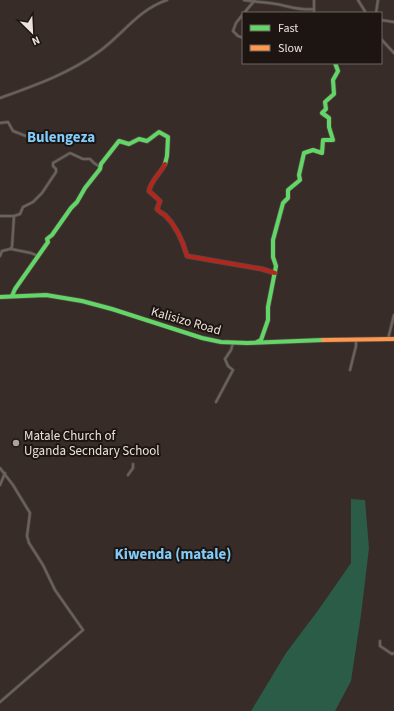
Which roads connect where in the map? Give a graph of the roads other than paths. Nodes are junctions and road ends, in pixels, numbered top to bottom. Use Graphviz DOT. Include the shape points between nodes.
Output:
graph roads {
  1 [pos="167,0"];
  2 [pos="244,0"];
  3 [pos="314,0"];
  4 [pos="358,0"];
  5 [pos="378,0"];
  6 [pos="254,1"];
  7 [pos="314,9"];
  8 [pos="245,12"];
  9 [pos="365,12"];
  10 [pos="376,12"];
  11 [pos="242,16"];
  12 [pos="382,21"];
  13 [pos="394,22"];
  14 [pos="242,38"];
  15 [pos="382,40"];
  16 [pos="394,53"];
  17 [pos="335,64"];
  18 [pos="0,98"];
  19 [pos="0,123"];
  20 [pos="26,136"];
  21 [pos="100,166"];
  22 [pos="0,216"];
  23 [pos="14,216"];
  24 [pos="10,249"];
  25 [pos="0,256"];
  26 [pos="38,256"];
  27 [pos="276,273"];
  28 [pos="12,296"];
  29 [pos="0,297"];
  30 [pos="394,315"];
  31 [pos="388,339"];
  32 [pos="394,339"];
  33 [pos="356,340"];
  34 [pos="233,343"];
  35 [pos="256,343"];
  36 [pos="350,370"];
  37 [pos="216,402"];
  38 [pos="133,464"];
  39 [pos="0,468"];
  40 [pos="4,473"];
  41 [pos="128,475"];
  42 [pos="0,485"];
  43 [pos="380,641"];
  44 [pos="394,653"];
  45 [pos="0,702"];
  1 -- 18 [label="street" via="145,10 106,47 78,65 34,86"];
  2 -- 6 [label="street"];
  3 -- 7 [label="street"];
  4 -- 9 [label="street"];
  5 -- 10 [label="street"];
  6 -- 7 [label="street" via="304,10"];
  6 -- 8 [label="street"];
  11 -- 14 [label="street" via="234,31"];
  12 -- 13 [label="street"];
  15 -- 16 [label="street"];
  17 -- 27 [label="street" via="338,71 334,80 334,94 325,102 326,110 322,113 329,118 333,140 322,140 322,153 313,150 304,153 300,180 288,190 288,198 283,203 273,240"];
  19 -- 20 [label="street" via="8,122 13,132"];
  21 -- 23 [label="street" via="90,159 83,159 70,153 53,163 56,172 42,193 23,207 20,214"];
  21 -- 26 [label="street" via="77,202 47,238 48,242"];
  21 -- 27 [label="street" via="120,141 129,144 139,139 149,140 157,133 166,134 167,161 150,185 149,191 160,201 158,211 180,235 187,256 266,269"];
  22 -- 23 [label="street"];
  23 -- 24 [label="street" via="13,243"];
  24 -- 25 [label="street" via="2,251"];
  24 -- 26 [label="street"];
  26 -- 28 [label="street"];
  27 -- 35 [label="street" via="268,307 268,320 262,340"];
  28 -- 29 [label="street, Kalisizo Road"];
  28 -- 34 [label="street, Kalisizo Road" via="46,296 77,300 202,338"];
  30 -- 31 [label="street"];
  31 -- 32 [label="street, Kalisizo Road"];
  31 -- 33 [label="street, Kalisizo Road"];
  33 -- 35 [label="street, Kalisizo Road"];
  33 -- 36 [label="street"];
  34 -- 35 [label="street, Kalisizo Road"];
  34 -- 37 [label="street" via="225,359 233,370"];
  38 -- 41 [label="street"];
  39 -- 40 [label="street"];
  40 -- 42 [label="street"];
  40 -- 45 [label="street" via="30,513 28,543 43,565 55,590 83,630"];
  43 -- 44 [label="street" via="380,646"];
}
